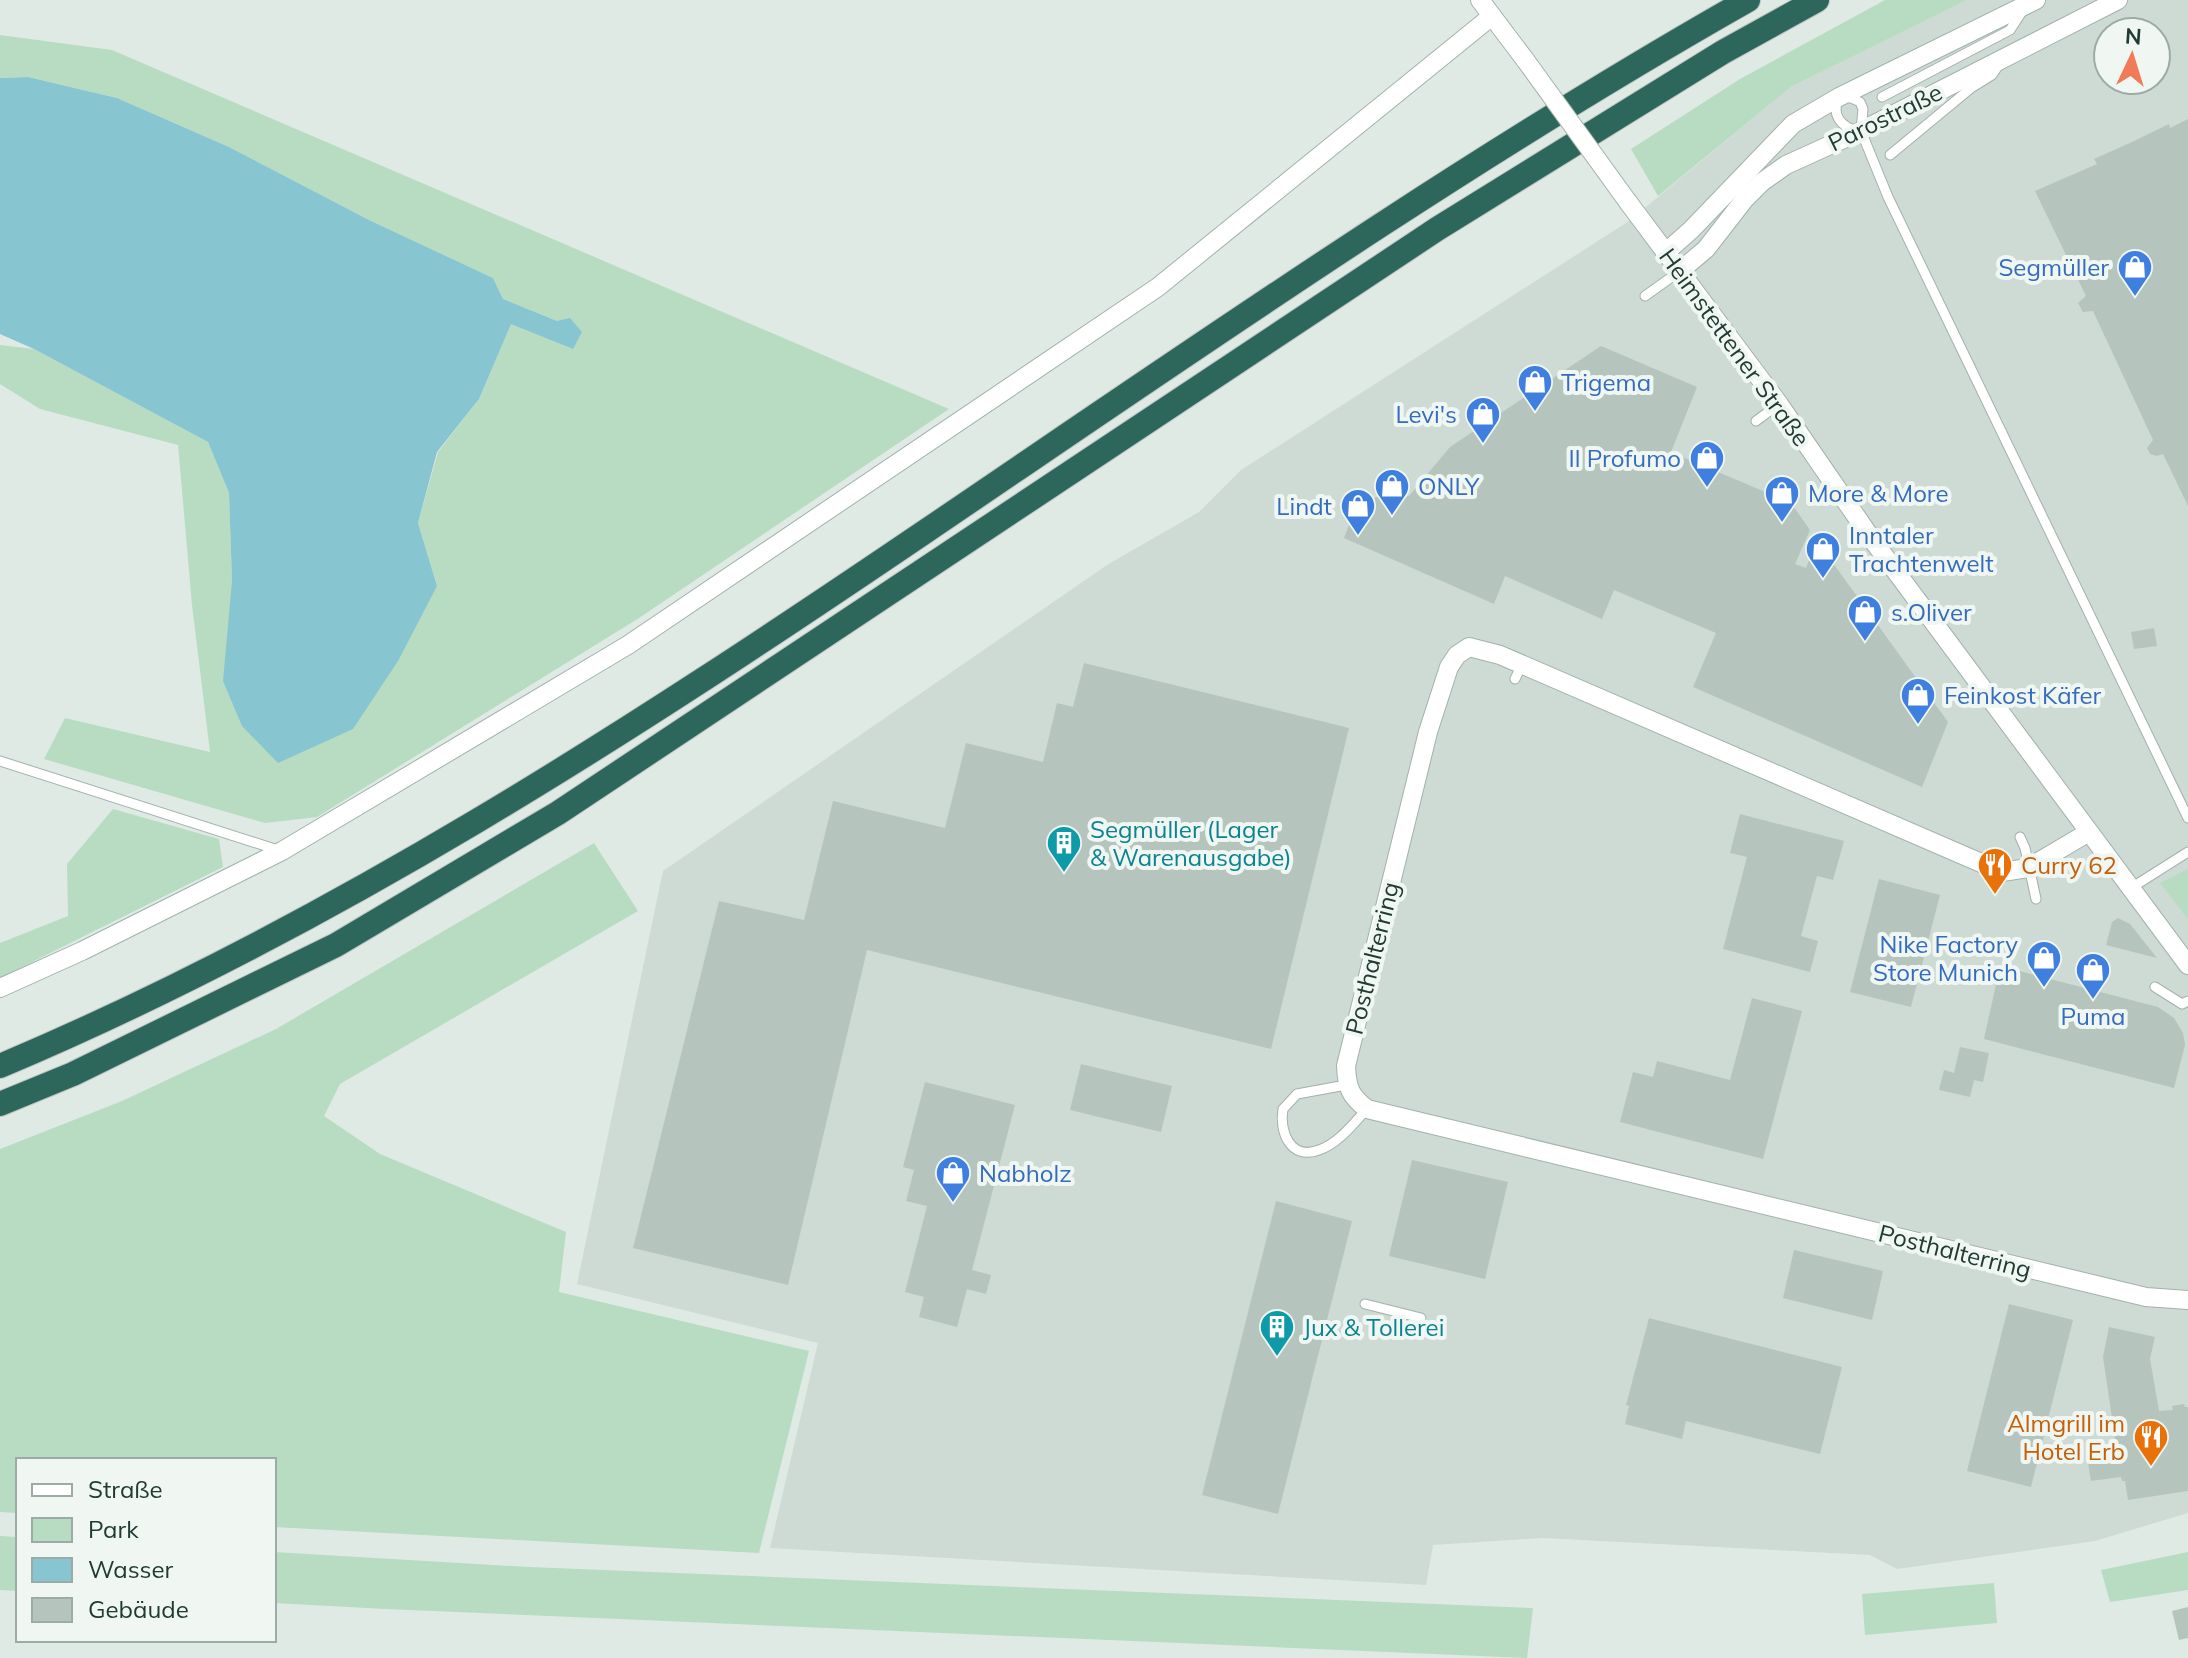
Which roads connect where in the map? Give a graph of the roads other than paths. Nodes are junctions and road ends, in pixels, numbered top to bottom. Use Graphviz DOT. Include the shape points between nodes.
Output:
graph roads {
  1 [pos="1480,0"];
  2 [pos="1748,0"];
  3 [pos="1817,0"];
  4 [pos="2118,0"];
  5 [pos="2031,3"];
  6 [pos="1492,16"];
  7 [pos="2002,59"];
  8 [pos="1839,97"];
  9 [pos="1882,97"];
  10 [pos="1864,140"];
  11 [pos="1890,155"];
  12 [pos="1665,253"];
  13 [pos="1680,271"];
  14 [pos="1645,296"];
  15 [pos="1779,404"];
  16 [pos="1756,421"];
  17 [pos="0,761"];
  18 [pos="2188,818"];
  19 [pos="2089,832"];
  20 [pos="2020,837"];
  21 [pos="282,851"];
  22 [pos="2188,852"];
  23 [pos="2028,868"];
  24 [pos="2131,888"];
  25 [pos="2036,899"];
  26 [pos="2188,965"];
  27 [pos="2155,987"];
  28 [pos="0,988"];
  29 [pos="2188,1001"];
  30 [pos="0,1066"];
  31 [pos="1346,1085"];
  32 [pos="0,1104"];
  33 [pos="1367,1109"];
  34 [pos="2188,1300"];
  35 [pos="1365,1304"];
  36 [pos="1421,1318"];
  1 -- 6 [label="street, Heimstettener Straße"];
  2 -- 30 [label="highway" via="1577,99 1421,200 756,646 542,781 319,914"];
  3 -- 32 [label="highway" via="1437,229 558,813 336,945 73,1074"];
  4 -- 7 [label="street, Parostraße"];
  5 -- 8 [label="street, Parostraße"];
  5 -- 9 [label="lane" via="2010,30"];
  6 -- 12 [label="street, Heimstettener Straße, bridge"];
  6 -- 21 [label="street" via="1158,287 628,645"];
  7 -- 10 [label="street, Parostraße"];
  7 -- 11 [label="lane" via="1992,75"];
  8 -- 10 [label="lane" via="1838,119"];
  8 -- 10 [label="lane" via="1860,102"];
  8 -- 12 [label="street, Parostraße" via="1793,124"];
  10 -- 13 [label="street, Parostraße" via="1786,165 1762,182 1706,249"];
  10 -- 18 [label="lane"];
  12 -- 13 [label="street, Heimstettener Straße"];
  13 -- 14 [label="lane"];
  13 -- 15 [label="street, Heimstettener Straße"];
  15 -- 16 [label="lane"];
  15 -- 19 [label="street, Heimstettener Straße" via="1871,538"];
  17 -- 21 [label="lane"];
  19 -- 23 [label="street"];
  19 -- 24 [label="street, Heimstettener Straße"];
  20 -- 23 [label="lane"];
  21 -- 28 [label="street"];
  22 -- 24 [label="lane"];
  23 -- 25 [label="lane"];
  23 -- 31 [label="street, Posthalterring" via="2002,872 1518,672 1500,655 1469,647 1449,667 1411,798 1346,1066"];
  24 -- 26 [label="street, Heimstettener Straße"];
  27 -- 29 [label="lane" via="2182,1004"];
  31 -- 33 [label="street" via="1351,1097"];
  31 -- 33 [label="lane" via="1297,1094 1283,1109 1281,1131 1288,1144 1318,1151"];
  33 -- 34 [label="street, Posthalterring" via="2146,1297"];
  35 -- 36 [label="lane"];
}
